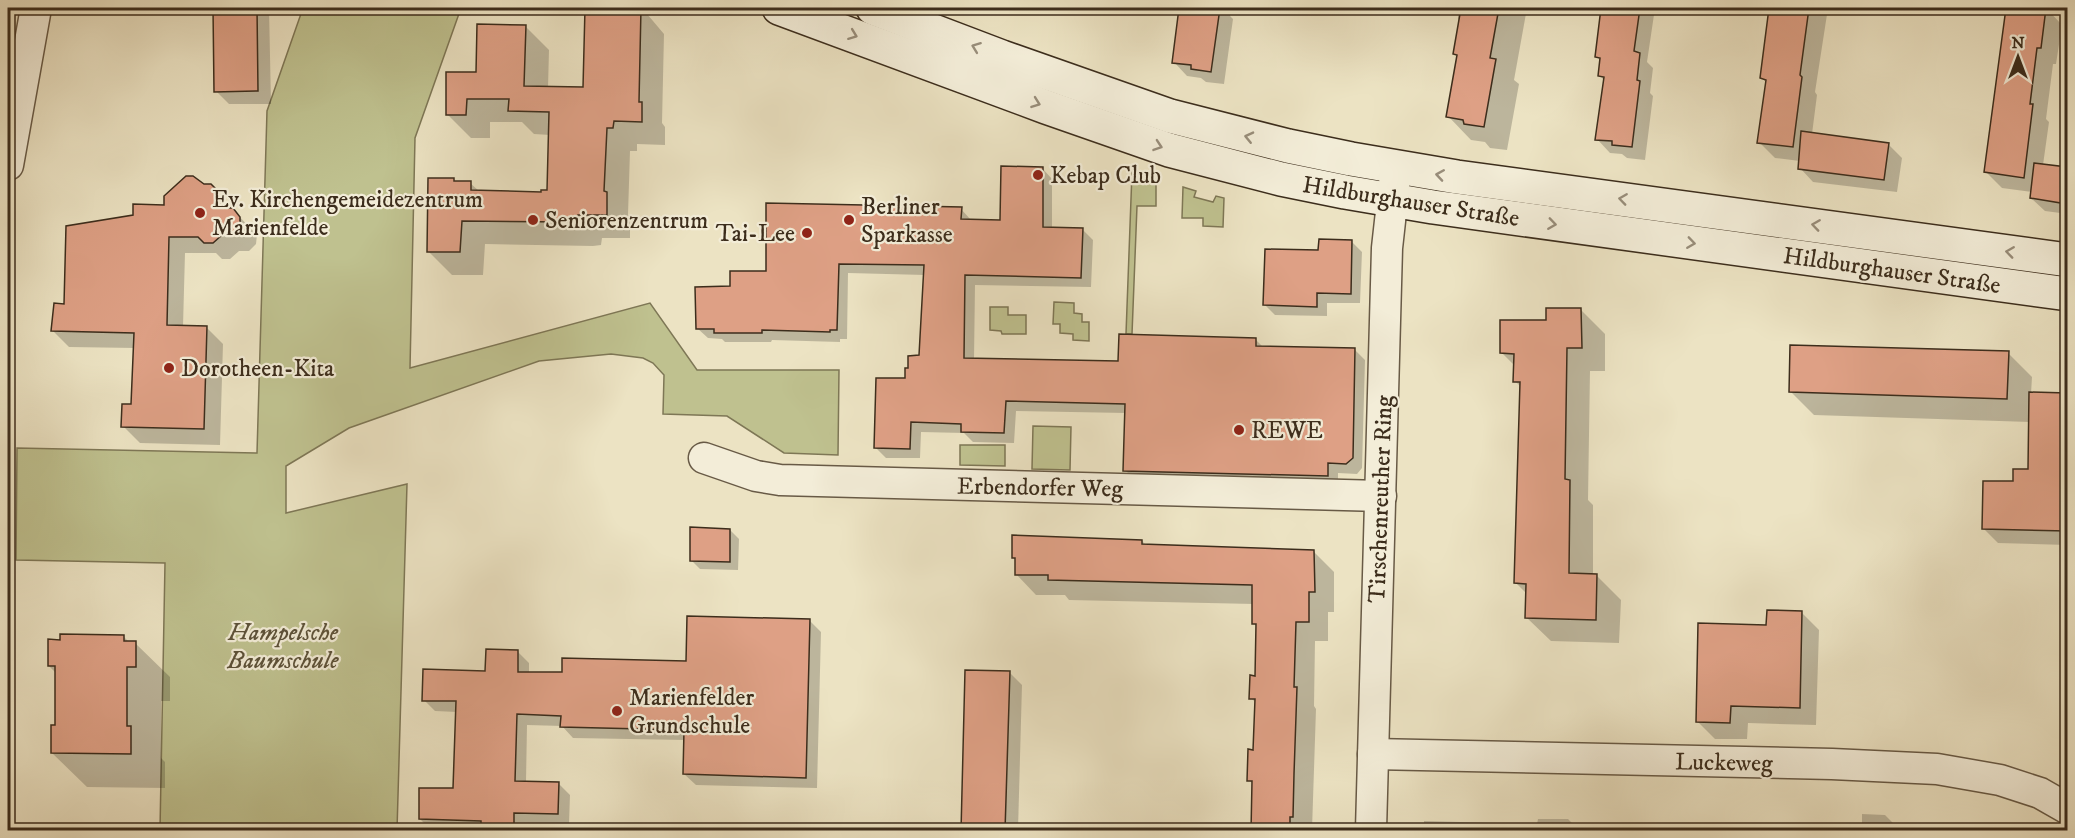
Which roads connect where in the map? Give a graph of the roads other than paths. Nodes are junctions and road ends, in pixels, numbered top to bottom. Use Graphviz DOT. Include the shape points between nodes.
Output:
graph roads {
  1 [pos="36,8"];
  2 [pos="779,8"];
  3 [pos="873,8"];
  4 [pos="8,165"];
  5 [pos="1396,167"];
  6 [pos="1391,200"];
  7 [pos="2067,260"];
  8 [pos="2067,294"];
  9 [pos="704,458"];
  10 [pos="1381,496"];
  11 [pos="1373,754"];
  12 [pos="2067,809"];
  13 [pos="1371,831"];
  1 -- 4 [label="street"];
  2 -- 6 [label="main road, Hildburghauser Straße, one-way" via="1169,150"];
  5 -- 3 [label="main road, Hildburghauser Straße, one-way" via="1288,146 1170,116"];
  5 -- 6 [label="street, Tirschenreuther Ring"];
  7 -- 5 [label="main road, Hildburghauser Straße, one-way"];
  6 -- 8 [label="main road, Hildburghauser Straße, one-way"];
  6 -- 10 [label="street, Tirschenreuther Ring"];
  9 -- 10 [label="street, Erbendorfer Weg" via="780,480"];
  10 -- 11 [label="street, Tirschenreuther Ring"];
  11 -- 12 [label="street, Luckeweg" via="1937,769 2000,780 2040,793"];
  11 -- 13 [label="street, Tirschenreuther Ring"];
}
